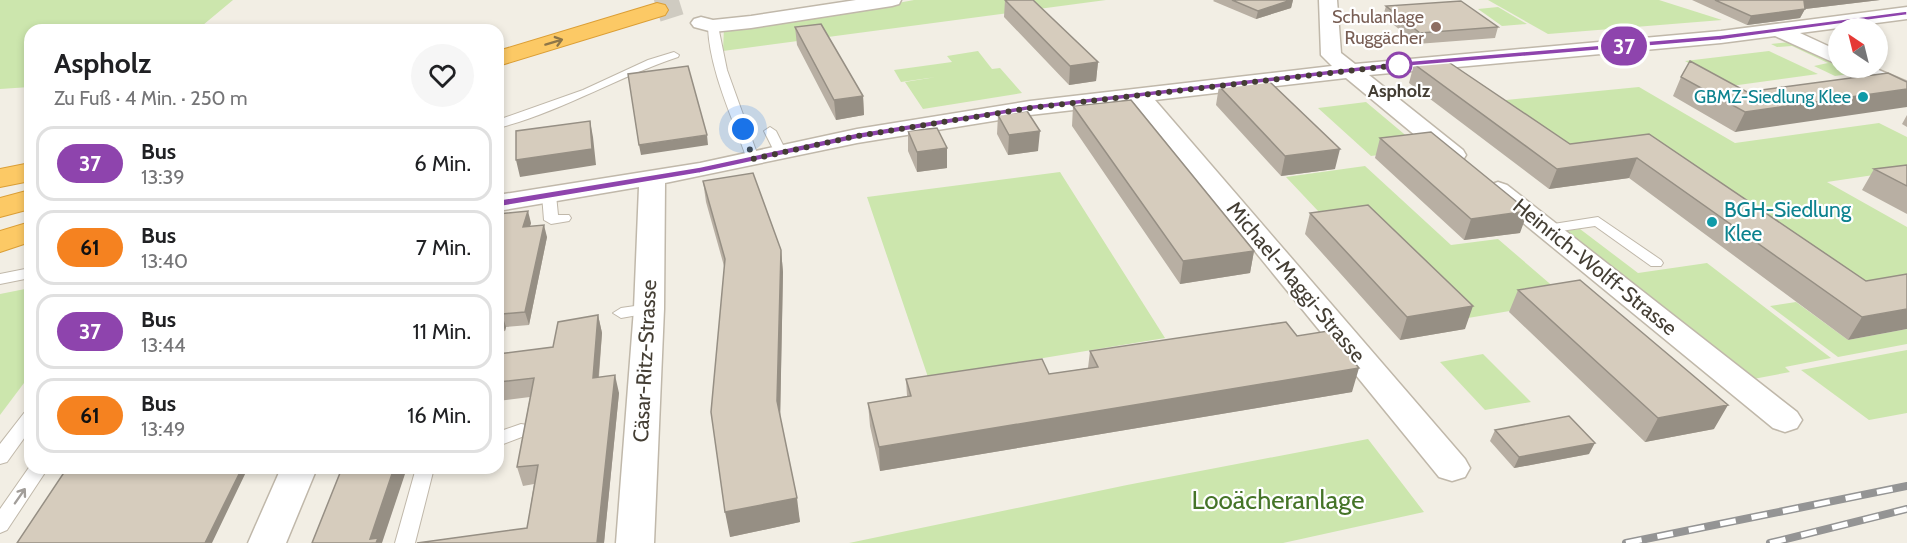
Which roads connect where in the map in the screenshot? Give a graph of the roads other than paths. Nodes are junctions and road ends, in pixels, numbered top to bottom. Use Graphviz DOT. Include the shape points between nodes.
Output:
graph roads {
  1 [pos="630,0"];
  2 [pos="892,0"];
  3 [pos="1328,0"];
  4 [pos="657,10"];
  5 [pos="1907,13"];
  6 [pos="707,25"];
  7 [pos="1780,31"];
  8 [pos="504,38"];
  9 [pos="1828,53"];
  10 [pos="674,55"];
  11 [pos="504,57"];
  12 [pos="1348,70"];
  13 [pos="1880,78"];
  14 [pos="1907,90"];
  15 [pos="1139,95"];
  16 [pos="504,122"];
  17 [pos="770,131"];
  18 [pos="781,153"];
  19 [pos="753,159"];
  20 [pos="24,174"];
  21 [pos="24,175"];
  22 [pos="0,178"];
  23 [pos="652,179"];
  24 [pos="0,184"];
  25 [pos="549,195"];
  26 [pos="24,201"];
  27 [pos="504,202"];
  28 [pos="0,208"];
  29 [pos="564,218"];
  30 [pos="1547,229"];
  31 [pos="24,233"];
  32 [pos="0,242"];
  33 [pos="1656,263"];
  34 [pos="24,274"];
  35 [pos="0,279"];
  36 [pos="1785,420"];
  37 [pos="24,425"];
  38 [pos="521,430"];
  39 [pos="504,437"];
  40 [pos="0,457"];
  41 [pos="1452,468"];
  42 [pos="35,474"];
  43 [pos="296,474"];
  44 [pos="423,474"];
  45 [pos="0,525"];
  46 [pos="267,543"];
  47 [pos="405,543"];
  48 [pos="635,543"];
  1 -- 8 [label="highway"];
  2 -- 6 [label="street"];
  3 -- 12 [label="street, Heinrich-Wolff-Strasse" via="1331,55"];
  11 -- 4 [label="highway, one-way"];
  5 -- 7 [label="street"];
  6 -- 19 [label="lane"];
  7 -- 9 [label="street"];
  7 -- 12 [label="street"];
  10 -- 16 [label="lane"];
  12 -- 15 [label="street"];
  12 -- 30 [label="street, Heinrich-Wolff-Strasse"];
  13 -- 14 [label="street"];
  15 -- 18 [label="street" via="953,119"];
  15 -- 41 [label="street, Michael-Maggi-Strasse"];
  17 -- 18 [label="lane"];
  18 -- 19 [label="street"];
  19 -- 23 [label="street"];
  20 -- 22 [label="highway"];
  21 -- 24 [label="highway"];
  23 -- 25 [label="street"];
  23 -- 48 [label="street, Cäsar-Ritz-Strasse" via="635,311"];
  25 -- 27 [label="street"];
  25 -- 29 [label="lane" via="550,220"];
  26 -- 28 [label="highway"];
  30 -- 33 [label="lane" via="1598,221"];
  30 -- 36 [label="street, Heinrich-Wolff-Strasse"];
  31 -- 32 [label="highway"];
  34 -- 35 [label="lane"];
  37 -- 40 [label="lane"];
  38 -- 39 [label="lane"];
  45 -- 42 [label="lane, one-way"];
  43 -- 46 [label="street"];
  44 -- 47 [label="lane"];
}
